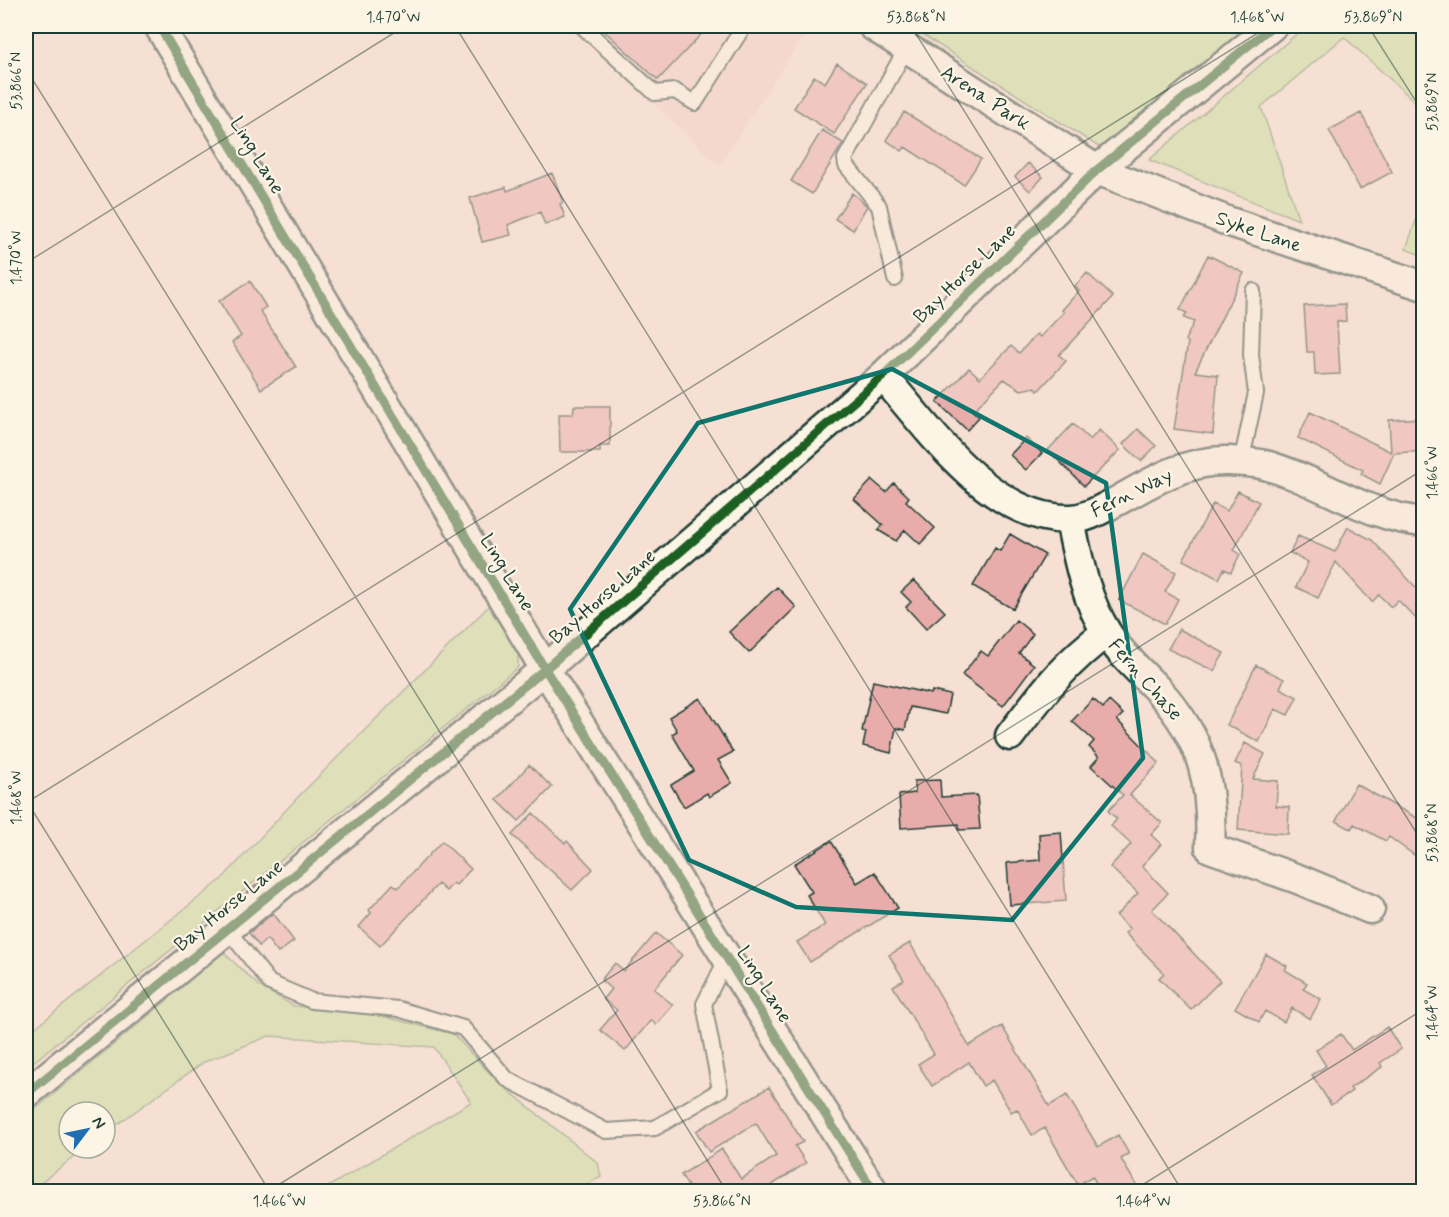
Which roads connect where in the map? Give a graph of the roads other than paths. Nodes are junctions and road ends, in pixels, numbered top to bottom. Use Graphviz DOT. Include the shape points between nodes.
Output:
graph roads {
  1 [pos="159,26"];
  2 [pos="582,26"];
  3 [pos="744,26"];
  4 [pos="873,26"];
  5 [pos="1272,26"];
  6 [pos="907,46"];
  7 [pos="1097,170"];
  8 [pos="895,279"];
  9 [pos="1424,286"];
  10 [pos="1253,291"];
  11 [pos="883,376"];
  12 [pos="1241,463"];
  13 [pos="1070,520"];
  14 [pos="1424,522"];
  15 [pos="1106,633"];
  16 [pos="545,669"];
  17 [pos="1010,736"];
  18 [pos="1371,909"];
  19 [pos="227,929"];
  20 [pos="727,958"];
  21 [pos="26,1094"];
  22 [pos="874,1191"];
  1 -- 16 [label="street, Ling Lane"];
  2 -- 3 [label="lane" via="655,93 675,91 695,104"];
  4 -- 6 [label="street, Arena Park"];
  5 -- 7 [label="street, Bay Horse Lane"];
  6 -- 7 [label="street, Arena Park"];
  6 -- 8 [label="lane" via="845,159 879,206"];
  7 -- 9 [label="street, Syke Lane" via="1230,222"];
  7 -- 11 [label="street, Bay Horse Lane"];
  10 -- 12 [label="lane" via="1251,355 1256,393"];
  11 -- 13 [label="street, Fern Way" via="968,473 1011,504 1041,516"];
  11 -- 16 [label="street, Bay Horse Lane"];
  12 -- 13 [label="street, Fern Way" via="1185,466 1099,511"];
  12 -- 14 [label="street, Fern Way" via="1264,465 1380,513"];
  13 -- 15 [label="street, Fern Chase" via="1079,566"];
  15 -- 17 [label="street" via="1057,675"];
  15 -- 18 [label="street, Fern Chase" via="1181,717 1197,746 1208,781 1209,848"];
  16 -- 19 [label="street, Bay Horse Lane"];
  16 -- 20 [label="street, Ling Lane"];
  19 -- 20 [label="lane" via="270,983 312,1001 398,1009 463,1028 507,1079 606,1131 655,1128 720,1090 704,1005"];
  19 -- 21 [label="street, Bay Horse Lane"];
  20 -- 22 [label="street, Ling Lane"];
}
